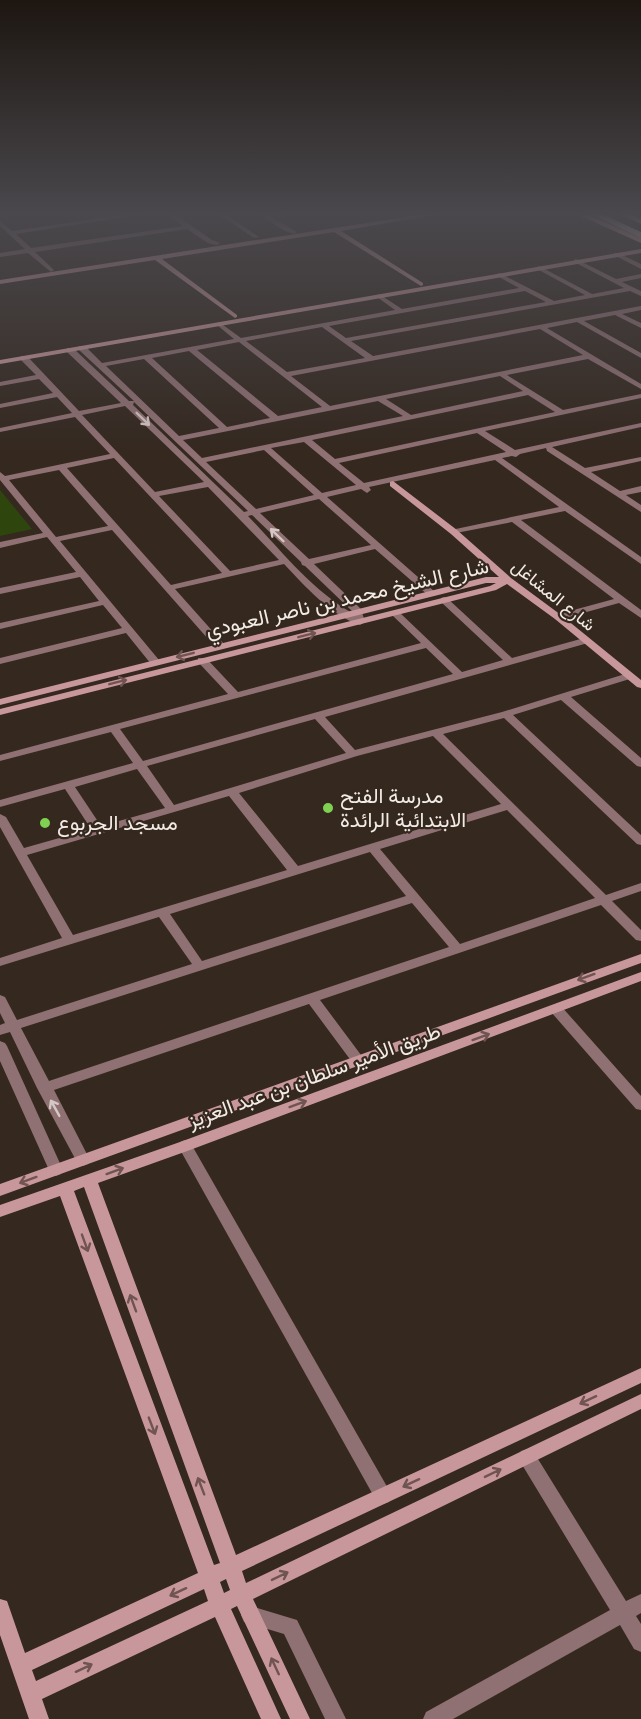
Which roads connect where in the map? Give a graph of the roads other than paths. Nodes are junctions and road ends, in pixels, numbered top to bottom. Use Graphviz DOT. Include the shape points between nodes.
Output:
graph roads {
  1 [pos="204,293"];
  2 [pos="367,293"];
  3 [pos="395,293"];
  4 [pos="501,293"];
  5 [pos="533,293"];
  6 [pos="586,293"];
  7 [pos="607,293"];
  8 [pos="379,296"];
  9 [pos="591,296"];
  10 [pos="553,303"];
  11 [pos="641,308"];
  12 [pos="401,311"];
  13 [pos="616,313"];
  14 [pos="235,316"];
  15 [pos="464,319"];
  16 [pos="578,320"];
  17 [pos="219,324"];
  18 [pos="323,325"];
  19 [pos="473,325"];
  20 [pos="641,326"];
  21 [pos="542,327"];
  22 [pos="482,330"];
  23 [pos="492,336"];
  24 [pos="240,340"];
  25 [pos="345,340"];
  26 [pos="71,347"];
  27 [pos="82,348"];
  28 [pos="191,349"];
  29 [pos="590,356"];
  30 [pos="641,356"];
  31 [pos="146,357"];
  32 [pos="24,358"];
  33 [pos="372,358"];
  34 [pos="0,360"];
  35 [pos="101,365"];
  36 [pos="501,374"];
  37 [pos="285,375"];
  38 [pos="40,376"];
  39 [pos="0,384"];
  40 [pos="641,387"];
  41 [pos="531,392"];
  42 [pos="57,395"];
  43 [pos="641,396"];
  44 [pos="379,398"];
  45 [pos="138,401"];
  46 [pos="127,404"];
  47 [pos="0,406"];
  48 [pos="328,408"];
  49 [pos="562,413"];
  50 [pos="75,414"];
  51 [pos="410,417"];
  52 [pos="276,419"];
  53 [pos="641,427"];
  54 [pos="225,429"];
  55 [pos="0,430"];
  56 [pos="479,430"];
  57 [pos="177,439"];
  58 [pos="306,439"];
  59 [pos="266,447"];
  60 [pos="550,449"];
  61 [pos="516,454"];
  62 [pos="114,456"];
  63 [pos="641,459"];
  64 [pos="499,460"];
  65 [pos="199,461"];
  66 [pos="335,461"];
  67 [pos="61,467"];
  68 [pos="584,471"];
  69 [pos="2,477"];
  70 [pos="209,484"];
  71 [pos="393,484"];
  72 [pos="365,488"];
  73 [pos="641,489"];
  74 [pos="619,494"];
  75 [pos="152,495"];
  76 [pos="321,497"];
  77 [pos="566,508"];
  78 [pos="641,509"];
  79 [pos="253,512"];
  80 [pos="242,515"];
  81 [pos="515,520"];
  82 [pos="115,527"];
  83 [pos="454,532"];
  84 [pos="51,537"];
  85 [pos="0,545"];
  86 [pos="376,546"];
  87 [pos="286,561"];
  88 [pos="641,561"];
  89 [pos="305,563"];
  90 [pos="227,573"];
  91 [pos="81,574"];
  92 [pos="508,580"];
  93 [pos="169,588"];
  94 [pos="0,591"];
  95 [pos="432,594"];
  96 [pos="444,600"];
  97 [pos="621,600"];
  98 [pos="105,602"];
  99 [pos="395,613"];
  100 [pos="345,615"];
  101 [pos="641,615"];
  102 [pos="359,616"];
  103 [pos="558,617"];
  104 [pos="0,626"];
  105 [pos="128,630"];
  106 [pos="584,641"];
  107 [pos="428,644"];
  108 [pos="220,646"];
  109 [pos="202,660"];
  110 [pos="0,662"];
  111 [pos="155,662"];
  112 [pos="510,662"];
  113 [pos="460,675"];
  114 [pos="629,676"];
  115 [pos="641,686"];
  116 [pos="235,695"];
  117 [pos="564,697"];
  118 [pos="0,702"];
  119 [pos="0,712"];
  120 [pos="506,714"];
  121 [pos="319,717"];
  122 [pos="114,728"];
  123 [pos="435,732"];
  124 [pos="353,753"];
  125 [pos="0,758"];
  126 [pos="641,764"];
  127 [pos="142,765"];
  128 [pos="68,785"];
  129 [pos="232,792"];
  130 [pos="0,804"];
  131 [pos="507,806"];
  132 [pos="172,810"];
  133 [pos="0,818"];
  134 [pos="98,831"];
  135 [pos="641,841"];
  136 [pos="372,848"];
  137 [pos="20,853"];
  138 [pos="295,871"];
  139 [pos="641,887"];
  140 [pos="414,898"];
  141 [pos="605,900"];
  142 [pos="162,912"];
  143 [pos="641,937"];
  144 [pos="70,941"];
  145 [pos="456,949"];
  146 [pos="641,958"];
  147 [pos="0,962"];
  148 [pos="200,967"];
  149 [pos="641,976"];
  150 [pos="312,998"];
  151 [pos="0,1000"];
  152 [pos="556,1009"];
  153 [pos="7,1028"];
  154 [pos="0,1046"];
  155 [pos="357,1059"];
  156 [pos="44,1088"];
  157 [pos="641,1105"];
  158 [pos="185,1146"];
  159 [pos="83,1160"];
  160 [pos="56,1170"];
  161 [pos="89,1180"];
  162 [pos="65,1188"];
  163 [pos="0,1190"];
  164 [pos="0,1211"];
  165 [pos="641,1375"];
  166 [pos="641,1401"];
  167 [pos="527,1457"];
  168 [pos="383,1496"];
  169 [pos="232,1567"];
  170 [pos="209,1578"];
  171 [pos="241,1595"];
  172 [pos="641,1603"];
  173 [pos="219,1605"];
  174 [pos="0,1608"];
  175 [pos="622,1613"];
  176 [pos="251,1615"];
  177 [pos="641,1642"];
  178 [pos="21,1665"];
  179 [pos="32,1693"];
  180 [pos="39,1719"];
  181 [pos="271,1719"];
  182 [pos="300,1719"];
  183 [pos="336,1719"];
  184 [pos="433,1719"];
  1 -- 14 [label="street"];
  2 -- 14 [label="street"];
  3 -- 8 [label="street"];
  4 -- 12 [label="street"];
  5 -- 10 [label="street"];
  6 -- 9 [label="street"];
  7 -- 9 [label="street"];
  8 -- 12 [label="street"];
  8 -- 17 [label="street"];
  9 -- 10 [label="street"];
  10 -- 15 [label="street"];
  11 -- 13 [label="street"];
  12 -- 18 [label="street"];
  13 -- 16 [label="street"];
  13 -- 20 [label="street"];
  14 -- 26 [label="street"];
  15 -- 19 [label="street"];
  15 -- 25 [label="street"];
  16 -- 21 [label="street"];
  16 -- 30 [label="street"];
  17 -- 24 [label="street"];
  17 -- 27 [label="street"];
  18 -- 24 [label="street"];
  18 -- 25 [label="street"];
  21 -- 23 [label="street"];
  21 -- 29 [label="street"];
  22 -- 23 [label="street"];
  23 -- 33 [label="street"];
  24 -- 28 [label="street"];
  24 -- 37 [label="street"];
  25 -- 33 [label="street"];
  26 -- 27 [label="street"];
  26 -- 32 [label="street"];
  26 -- 34 [label="street"];
  26 -- 46 [label="street"];
  27 -- 35 [label="street"];
  28 -- 31 [label="street"];
  28 -- 52 [label="street"];
  29 -- 36 [label="street"];
  29 -- 40 [label="street"];
  31 -- 35 [label="street"];
  31 -- 54 [label="street"];
  32 -- 34 [label="street"];
  32 -- 38 [label="street"];
  33 -- 37 [label="street"];
  35 -- 45 [label="street"];
  36 -- 41 [label="street"];
  36 -- 44 [label="street"];
  37 -- 48 [label="street"];
  38 -- 39 [label="street"];
  38 -- 42 [label="street"];
  41 -- 49 [label="street"];
  41 -- 51 [label="street"];
  42 -- 47 [label="street"];
  42 -- 50 [label="street"];
  43 -- 49 [label="street"];
  44 -- 48 [label="street"];
  44 -- 51 [label="street"];
  45 -- 46 [label="street"];
  45 -- 57 [label="street"];
  46 -- 50 [label="street"];
  46 -- 70 [label="street, one-way"];
  48 -- 52 [label="street"];
  49 -- 56 [label="street"];
  50 -- 55 [label="street"];
  50 -- 62 [label="street"];
  51 -- 58 [label="street"];
  52 -- 54 [label="street"];
  53 -- 60 [label="street"];
  53 -- 61 [label="street"];
  54 -- 57 [label="street"];
  56 -- 61 [label="street"];
  56 -- 66 [label="street"];
  57 -- 65 [label="street"];
  58 -- 59 [label="street"];
  58 -- 66 [label="street"];
  59 -- 65 [label="street"];
  59 -- 76 [label="street"];
  60 -- 61 [label="street"];
  60 -- 68 [label="street"];
  61 -- 64 [label="street"];
  61 -- 72 [label="street"];
  62 -- 67 [label="street"];
  62 -- 75 [label="street"];
  63 -- 68 [label="street"];
  64 -- 71 [label="street"];
  64 -- 77 [label="street"];
  65 -- 79 [label="street"];
  66 -- 72 [label="street"];
  67 -- 69 [label="street"];
  67 -- 82 [label="street"];
  68 -- 74 [label="street"];
  69 -- 84 [label="street"];
  70 -- 75 [label="street"];
  70 -- 80 [label="street"];
  71 -- 72 [label="street"];
  71 -- 83 [label="street, شارع المشاغل"];
  72 -- 76 [label="street"];
  73 -- 74 [label="street"];
  74 -- 78 [label="street"];
  75 -- 90 [label="street"];
  76 -- 79 [label="street"];
  76 -- 86 [label="street"];
  77 -- 81 [label="street"];
  77 -- 88 [label="street"];
  79 -- 80 [label="street"];
  89 -- 79 [label="street, one-way"];
  80 -- 87 [label="street"];
  81 -- 83 [label="street"];
  81 -- 97 [label="street"];
  82 -- 84 [label="street"];
  82 -- 93 [label="street"];
  83 -- 92 [label="street, شارع المشاغل"];
  84 -- 85 [label="street"];
  84 -- 91 [label="street"];
  86 -- 89 [label="street"];
  86 -- 95 [label="street"];
  87 -- 90 [label="street"];
  87 -- 100 [label="street"];
  89 -- 102 [label="street"];
  90 -- 93 [label="street"];
  91 -- 94 [label="street"];
  91 -- 98 [label="street"];
  92 -- 95 [label="street, شارع الشيخ محمد بن ناصر العبودي" via="486,580"];
  92 -- 96 [label="street, شارع الشيخ محمد بن ناصر العبودي" via="494,588"];
  92 -- 103 [label="street, شارع المشاغل"];
  93 -- 108 [label="street"];
  95 -- 102 [label="street, شارع الشيخ محمد بن ناصر العبودي"];
  96 -- 99 [label="street, شارع الشيخ محمد بن ناصر العبودي"];
  96 -- 112 [label="street"];
  97 -- 101 [label="street"];
  97 -- 103 [label="street"];
  98 -- 104 [label="street"];
  98 -- 105 [label="street"];
  99 -- 102 [label="street, شارع الشيخ محمد بن ناصر العبودي"];
  99 -- 107 [label="street"];
  100 -- 102 [label="street, شارع الشيخ محمد بن ناصر العبودي"];
  100 -- 108 [label="street, شارع الشيخ محمد بن ناصر العبودي"];
  109 -- 102 [label="street, شارع الشيخ محمد بن ناصر العبودي, one-way"];
  103 -- 106 [label="street, شارع المشاغل"];
  105 -- 110 [label="street"];
  105 -- 111 [label="street"];
  106 -- 112 [label="street"];
  106 -- 114 [label="street, شارع المشاغل"];
  107 -- 113 [label="street"];
  107 -- 116 [label="street"];
  108 -- 111 [label="street, شارع الشيخ محمد بن ناصر العبودي, one-way"];
  109 -- 116 [label="street"];
  119 -- 109 [label="street, شارع الشيخ محمد بن ناصر العبودي, one-way"];
  111 -- 118 [label="street, شارع الشيخ محمد بن ناصر العبودي"];
  112 -- 113 [label="street"];
  113 -- 121 [label="street"];
  114 -- 115 [label="street, شارع المشاغل"];
  114 -- 117 [label="street"];
  116 -- 122 [label="street"];
  117 -- 120 [label="street"];
  117 -- 126 [label="street"];
  120 -- 123 [label="street"];
  120 -- 135 [label="street"];
  121 -- 124 [label="street"];
  121 -- 127 [label="street"];
  122 -- 125 [label="street"];
  122 -- 127 [label="street"];
  123 -- 124 [label="street"];
  123 -- 131 [label="street"];
  124 -- 129 [label="street"];
  127 -- 128 [label="street"];
  127 -- 132 [label="street"];
  128 -- 130 [label="street"];
  128 -- 134 [label="street"];
  129 -- 132 [label="street"];
  129 -- 138 [label="street"];
  131 -- 136 [label="street"];
  131 -- 141 [label="street"];
  132 -- 134 [label="street"];
  133 -- 137 [label="street"];
  134 -- 137 [label="street"];
  136 -- 138 [label="street"];
  136 -- 140 [label="street"];
  137 -- 144 [label="street"];
  138 -- 142 [label="street"];
  139 -- 141 [label="street"];
  140 -- 145 [label="street"];
  140 -- 148 [label="street"];
  141 -- 143 [label="street"];
  141 -- 145 [label="street"];
  142 -- 144 [label="street"];
  142 -- 148 [label="street"];
  144 -- 147 [label="street"];
  145 -- 150 [label="street"];
  146 -- 155 [label="street, طريق الأمير سلطان بن عبد العزيز, one-way"];
  148 -- 153 [label="street"];
  149 -- 152 [label="street, طريق الأمير سلطان بن عبد العزيز"];
  150 -- 155 [label="street"];
  150 -- 156 [label="street"];
  151 -- 153 [label="street"];
  152 -- 157 [label="street"];
  158 -- 152 [label="street, طريق الأمير سلطان بن عبد العزيز, one-way"];
  153 -- 156 [label="street"];
  154 -- 160 [label="street"];
  155 -- 159 [label="street, طريق الأمير سلطان بن عبد العزيز"];
  159 -- 156 [label="street, one-way"];
  161 -- 158 [label="street, طريق الأمير سلطان بن عبد العزيز, one-way"];
  158 -- 168 [label="street"];
  159 -- 160 [label="street, طريق الأمير سلطان بن عبد العزيز"];
  160 -- 163 [label="street, طريق الأمير سلطان بن عبد العزيز, one-way"];
  161 -- 162 [label="street, طريق الأمير سلطان بن عبد العزيز"];
  169 -- 161 [label="street, one-way"];
  162 -- 164 [label="street, طريق الأمير سلطان بن عبد العزيز"];
  162 -- 170 [label="street, one-way"];
  165 -- 168 [label="street, one-way"];
  166 -- 167 [label="street"];
  171 -- 167 [label="street, one-way"];
  167 -- 175 [label="street"];
  168 -- 169 [label="street"];
  169 -- 170 [label="street"];
  169 -- 171 [label="street"];
  170 -- 173 [label="street"];
  170 -- 178 [label="street, one-way"];
  171 -- 173 [label="street"];
  171 -- 176 [label="street"];
  172 -- 175 [label="street"];
  179 -- 173 [label="street, one-way"];
  173 -- 181 [label="street"];
  174 -- 178 [label="street"];
  175 -- 177 [label="street"];
  175 -- 184 [label="street"];
  182 -- 176 [label="street, one-way"];
  176 -- 183 [label="street" via="290,1627"];
  178 -- 179 [label="street"];
  179 -- 180 [label="street"];
}
